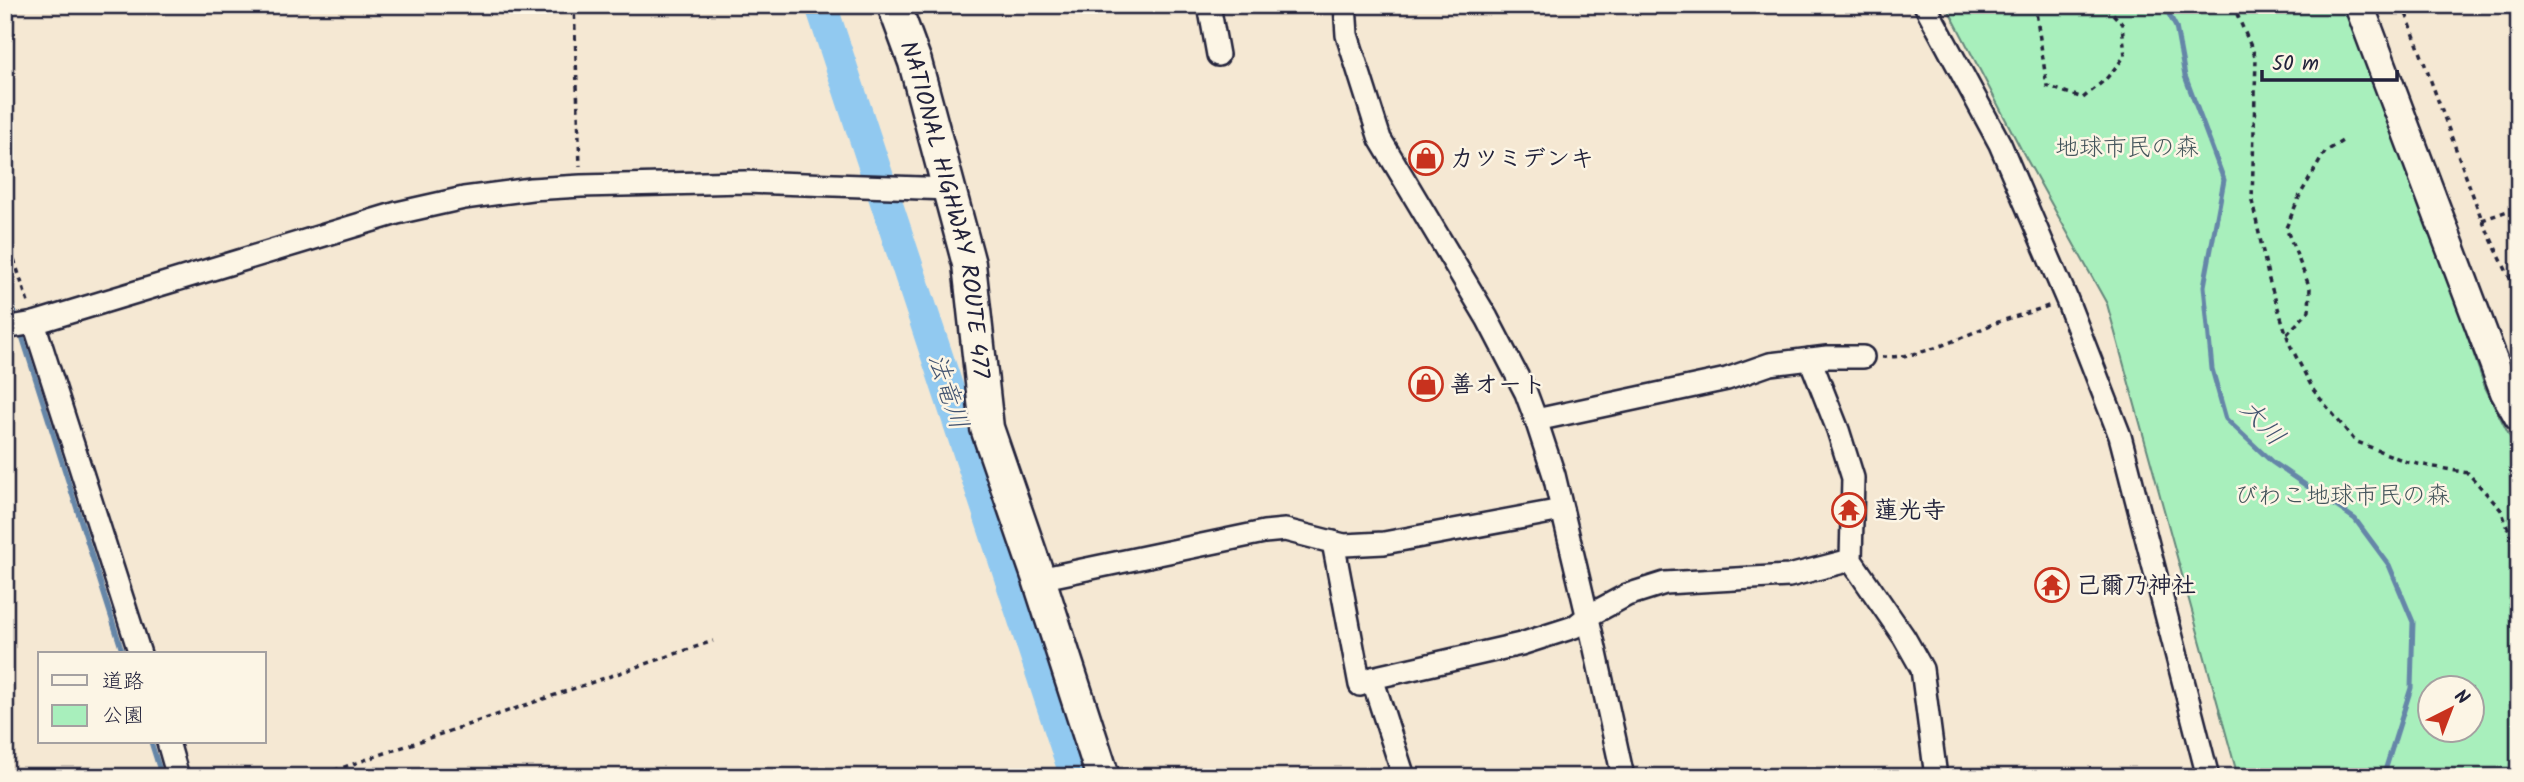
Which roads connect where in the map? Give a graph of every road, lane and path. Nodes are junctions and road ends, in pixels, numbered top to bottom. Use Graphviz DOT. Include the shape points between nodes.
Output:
graph roads {
  1 [pos="574,5"];
  2 [pos="894,5"];
  3 [pos="1209,5"];
  4 [pos="1345,5"];
  5 [pos="1926,5"];
  6 [pos="2035,5"];
  7 [pos="2105,5"];
  8 [pos="2233,5"];
  9 [pos="2358,5"];
  10 [pos="2403,5"];
  11 [pos="1218,55"];
  12 [pos="2344,140"];
  13 [pos="581,186"];
  14 [pos="950,189"];
  15 [pos="2519,207"];
  16 [pos="2482,220"];
  17 [pos="5,231"];
  18 [pos="2519,297"];
  19 [pos="2067,300"];
  20 [pos="34,323"];
  21 [pos="5,328"];
  22 [pos="2287,334"];
  23 [pos="1863,357"];
  24 [pos="1810,359"];
  25 [pos="2519,417"];
  26 [pos="1536,420"];
  27 [pos="1562,510"];
  28 [pos="1333,542"];
  29 [pos="2519,556"];
  30 [pos="1850,560"];
  31 [pos="1039,579"];
  32 [pos="1588,616"];
  33 [pos="713,641"];
  34 [pos="140,652"];
  35 [pos="1372,678"];
  36 [pos="169,744"];
  37 [pos="178,777"];
  38 [pos="316,777"];
  39 [pos="1103,777"];
  40 [pos="1404,777"];
  41 [pos="1623,777"];
  42 [pos="1936,777"];
  43 [pos="2208,777"];
  1 -- 13 [label="path"];
  2 -- 14 [label="highway, NATIONAL HIGHWAY ROUTE 477"];
  3 -- 11 [label="street"];
  4 -- 26 [label="street" via="1347,35 1381,139 1487,318"];
  5 -- 19 [label="street" via="2000,144"];
  6 -- 7 [label="path" via="2047,86 2083,99 2125,56 2122,24"];
  8 -- 22 [label="path" via="2256,58 2252,201 2269,280"];
  9 -- 25 [label="main road" via="2505,392"];
  10 -- 16 [label="path"];
  12 -- 22 [label="path" via="2325,152 2286,228 2310,288 2309,311"];
  13 -- 14 [label="street" via="745,182"];
  13 -- 20 [label="street" via="464,198 397,213"];
  14 -- 31 [label="highway, NATIONAL HIGHWAY ROUTE 477" via="969,264 987,428"];
  15 -- 16 [label="path"];
  16 -- 18 [label="path"];
  17 -- 20 [label="path"];
  19 -- 23 [label="path" via="1920,354"];
  19 -- 43 [label="street" via="2120,436"];
  20 -- 21 [label="street"];
  20 -- 34 [label="street"];
  22 -- 29 [label="path" via="2314,391 2355,441 2407,462 2468,473 2501,510"];
  23 -- 24 [label="street"];
  24 -- 26 [label="street" via="1770,364 1727,379"];
  24 -- 30 [label="street" via="1853,478"];
  26 -- 27 [label="street"];
  27 -- 28 [label="street" via="1384,543"];
  27 -- 32 [label="street"];
  28 -- 31 [label="street" via="1284,530 1264,531"];
  28 -- 35 [label="street" via="1360,684"];
  30 -- 32 [label="street" via="1789,576 1665,583 1628,595"];
  30 -- 42 [label="street" via="1922,669"];
  31 -- 39 [label="highway, NATIONAL HIGHWAY ROUTE 477"];
  32 -- 35 [label="street" via="1574,627 1521,644"];
  32 -- 41 [label="street"];
  33 -- 38 [label="path"];
  35 -- 40 [label="street"];
  36 -- 37 [label="street"];
}
